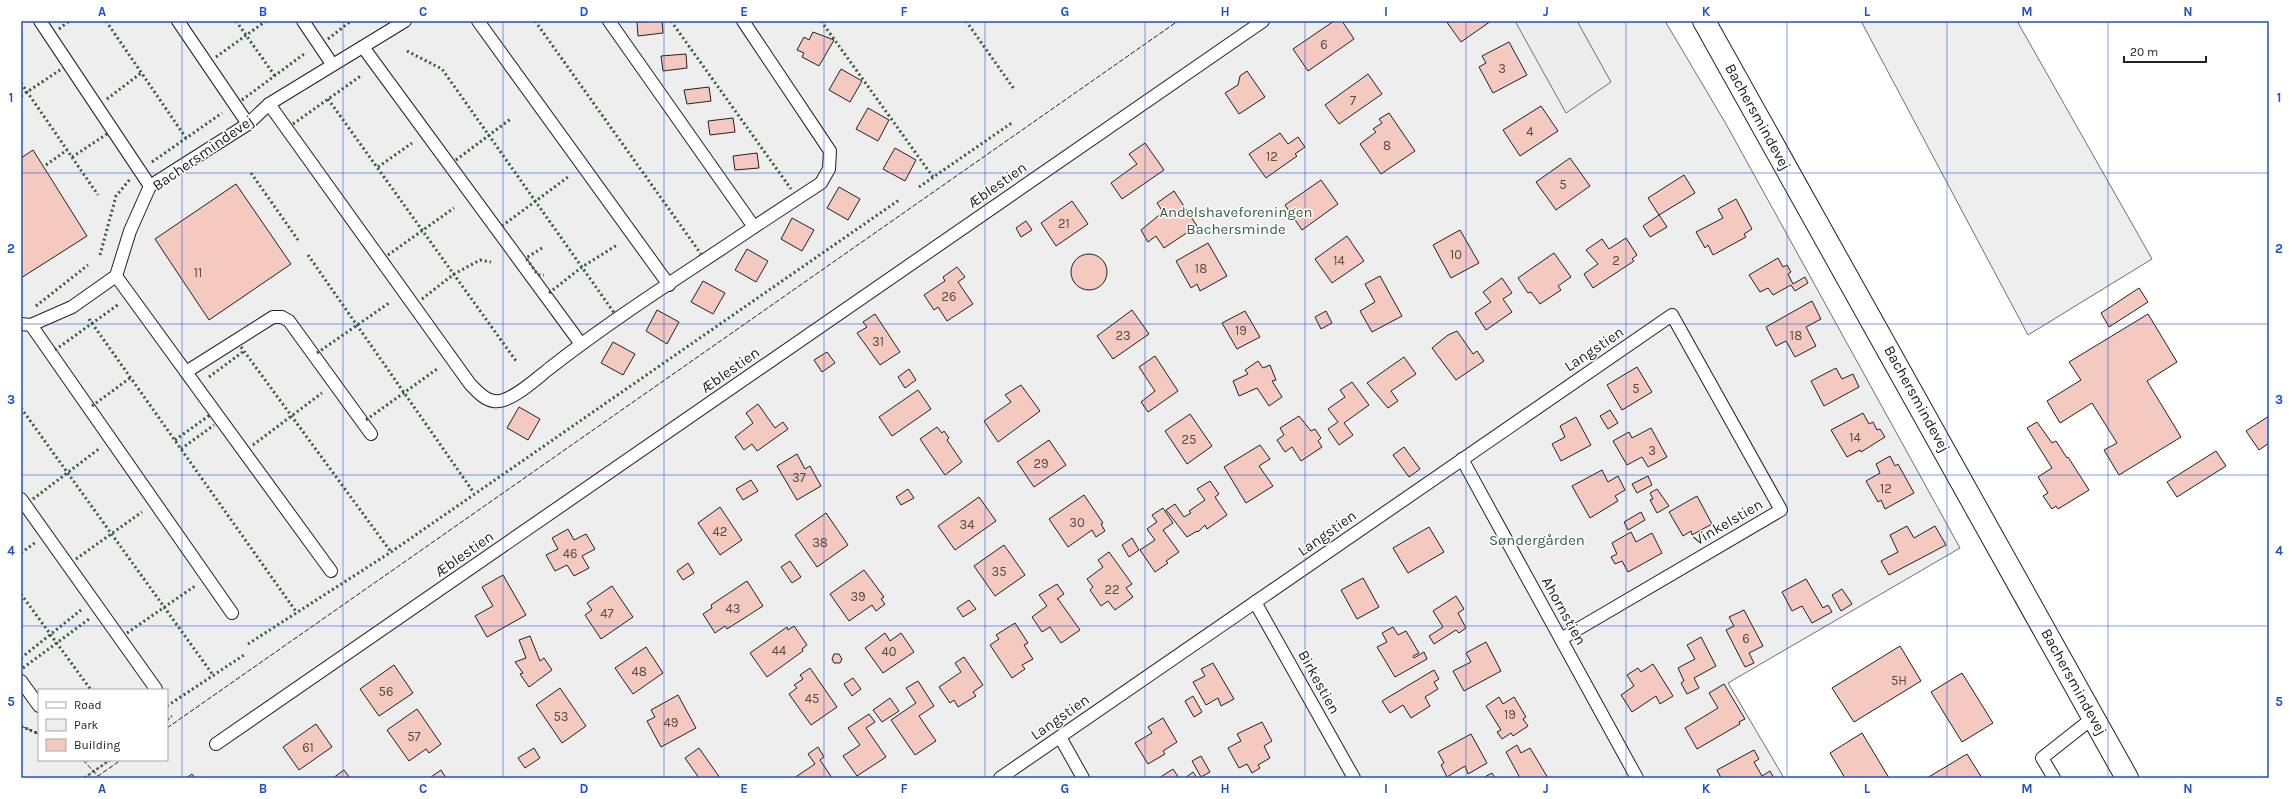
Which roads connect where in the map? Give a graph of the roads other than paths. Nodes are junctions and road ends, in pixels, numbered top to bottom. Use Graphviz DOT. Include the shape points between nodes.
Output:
graph roads {
  1 [pos="40,21"];
  2 [pos="178,21"];
  3 [pos="303,21"];
  4 [pos="405,21"];
  5 [pos="478,21"];
  6 [pos="609,21"];
  7 [pos="744,21"];
  8 [pos="1263,21"];
  9 [pos="1704,21"];
  10 [pos="363,47"];
  11 [pos="332,64"];
  12 [pos="269,104"];
  13 [pos="248,124"];
  14 [pos="150,186"];
  15 [pos="754,227"];
  16 [pos="116,276"];
  17 [pos="668,285"];
  18 [pos="1672,315"];
  19 [pos="26,325"];
  20 [pos="581,344"];
  21 [pos="186,372"];
  22 [pos="371,434"];
  23 [pos="1462,459"];
  24 [pos="21,499"];
  25 [pos="331,571"];
  26 [pos="1255,602"];
  27 [pos="232,613"];
  28 [pos="1561,639"];
  29 [pos="21,681"];
  30 [pos="156,689"];
  31 [pos="38,705"];
  32 [pos="2094,717"];
  33 [pos="1060,738"];
  34 [pos="216,744"];
  35 [pos="1000,778"];
  36 [pos="1083,778"];
  37 [pos="1354,778"];
  38 [pos="1637,778"];
  39 [pos="2054,778"];
  40 [pos="2127,778"];
  1 -- 14 [label="lane"];
  2 -- 13 [label="lane"];
  3 -- 11 [label="lane"];
  4 -- 10 [label="lane, Bachersmindevej"];
  5 -- 17 [label="lane"];
  6 -- 15 [label="lane"];
  7 -- 15 [label="lane" via="830,151 829,169 820,183"];
  8 -- 34 [label="lane, Æblestien"];
  9 -- 32 [label="street, Bachersmindevej"];
  10 -- 11 [label="lane, Bachersmindevej"];
  10 -- 20 [label="lane"];
  11 -- 12 [label="lane, Bachersmindevej"];
  12 -- 13 [label="lane, Bachersmindevej"];
  12 -- 20 [label="lane" via="442,346 480,394 494,401 506,399"];
  13 -- 14 [label="lane, Bachersmindevej"];
  14 -- 16 [label="lane, Bachersmindevej" via="130,231"];
  15 -- 17 [label="lane"];
  16 -- 19 [label="lane" via="72,307"];
  16 -- 21 [label="lane"];
  17 -- 20 [label="lane"];
  18 -- 23 [label="lane, Langstien"];
  18 -- 28 [label="lane, Vinkelstien" via="1781,510"];
  19 -- 27 [label="lane"];
  21 -- 22 [label="lane" via="259,324 273,317 282,317 289,321"];
  21 -- 25 [label="lane"];
  23 -- 26 [label="lane, Langstien"];
  23 -- 28 [label="lane, Ahornstien"];
  24 -- 30 [label="lane"];
  26 -- 33 [label="lane, Langstien"];
  26 -- 37 [label="lane, Birkestien"];
  28 -- 38 [label="lane, Ahornstien"];
  29 -- 31 [label="lane"];
  32 -- 39 [label="lane" via="2042,758"];
  32 -- 40 [label="street, Bachersmindevej"];
  33 -- 35 [label="lane, Langstien"];
  33 -- 36 [label="lane"];
}
